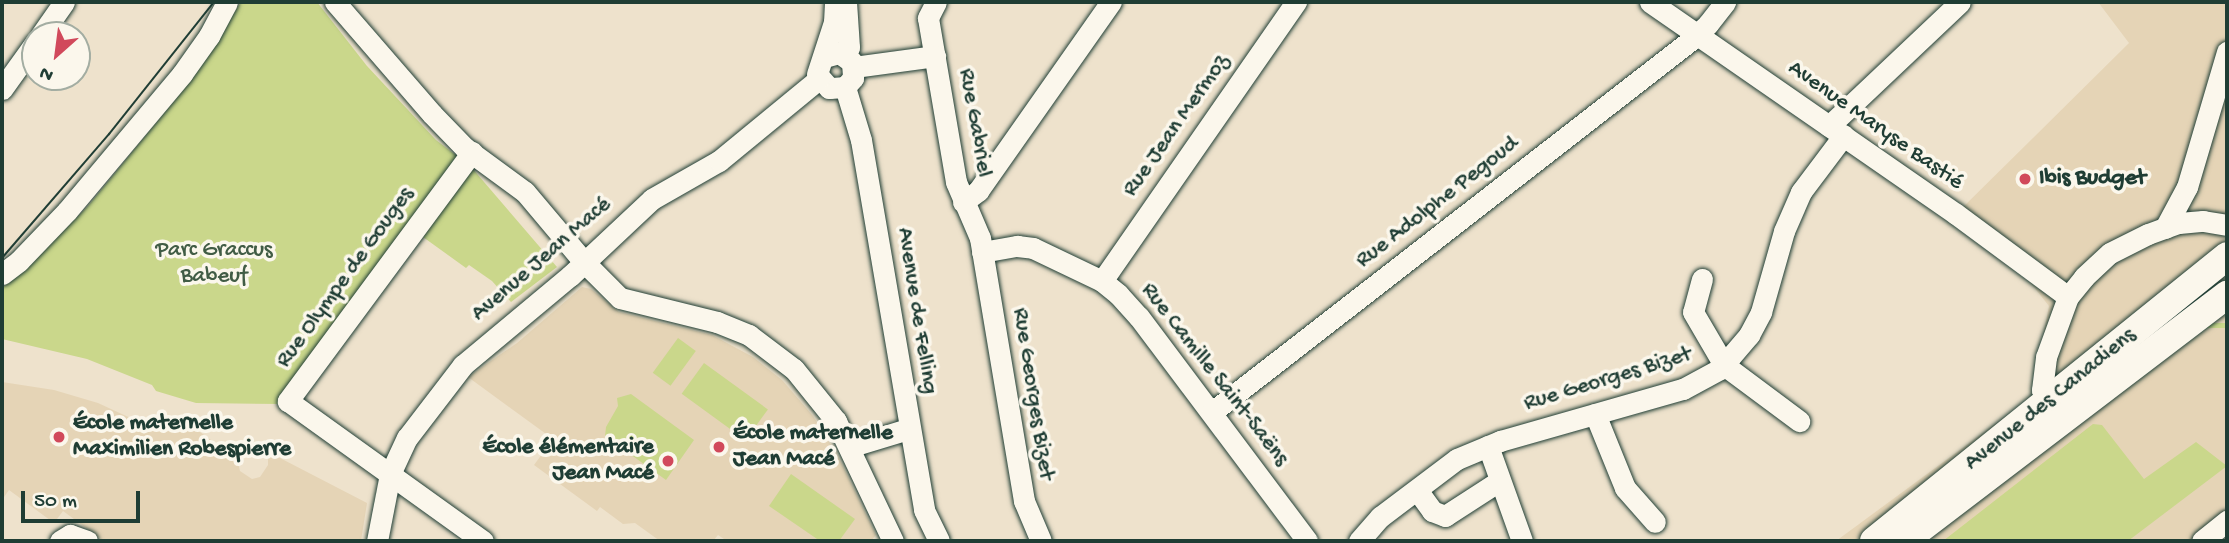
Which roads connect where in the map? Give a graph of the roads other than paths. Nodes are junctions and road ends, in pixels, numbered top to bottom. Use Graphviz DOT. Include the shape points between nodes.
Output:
graph roads {
  1 [pos="64,2"];
  2 [pos="227,2"];
  3 [pos="335,2"];
  4 [pos="835,2"];
  5 [pos="846,2"];
  6 [pos="936,2"];
  7 [pos="1111,2"];
  8 [pos="1296,2"];
  9 [pos="1650,2"];
  10 [pos="1724,2"];
  11 [pos="1960,2"];
  12 [pos="50,21"];
  13 [pos="1697,35"];
  14 [pos="2227,51"];
  15 [pos="935,56"];
  16 [pos="824,57"];
  17 [pos="850,61"];
  18 [pos="21,63"];
  19 [pos="819,79"];
  20 [pos="845,87"];
  21 [pos="2,89"];
  22 [pos="1836,130"];
  23 [pos="472,152"];
  24 [pos="2187,187"];
  25 [pos="963,202"];
  26 [pos="2203,221"];
  27 [pos="2227,225"];
  28 [pos="2165,228"];
  29 [pos="982,252"];
  30 [pos="2227,256"];
  31 [pos="584,262"];
  32 [pos="2,274"];
  33 [pos="1702,279"];
  34 [pos="1102,281"];
  35 [pos="2227,295"];
  36 [pos="2068,297"];
  37 [pos="1724,365"];
  38 [pos="2059,409"];
  39 [pos="1212,412"];
  40 [pos="1595,414"];
  41 [pos="1799,421"];
  42 [pos="908,429"];
  43 [pos="1488,446"];
  44 [pos="849,447"];
  45 [pos="390,474"];
  46 [pos="1499,481"];
  47 [pos="1417,490"];
  48 [pos="1656,522"];
  49 [pos="2227,522"];
  50 [pos="377,541"];
  51 [pos="483,541"];
  52 [pos="893,541"];
  53 [pos="939,541"];
  54 [pos="1041,541"];
  55 [pos="1307,541"];
  56 [pos="1359,541"];
  57 [pos="1522,541"];
  58 [pos="1874,541"];
  59 [pos="1904,541"];
  60 [pos="2202,541"];
  1 -- 12 [label="street"];
  2 -- 32 [label="street" via="173,85 67,211"];
  3 -- 23 [label="street" via="399,80"];
  4 -- 16 [label="street"];
  5 -- 17 [label="street"];
  6 -- 15 [label="street, Rue Gabriel" via="928,18"];
  7 -- 25 [label="street" via="978,191"];
  8 -- 34 [label="street, Rue Jean Mermoz"];
  9 -- 13 [label="street, Avenue Maryse Bastié"];
  10 -- 13 [label="street, Rue Adolphe Pegoud"];
  11 -- 22 [label="street, Rue Georges Bizet"];
  13 -- 22 [label="street, Avenue Maryse Bastié"];
  13 -- 39 [label="street, Rue Adolphe Pegoud"];
  14 -- 24 [label="street"];
  15 -- 17 [label="street"];
  15 -- 25 [label="street, Rue Gabriel"];
  16 -- 17 [label="street" via="834,53"];
  16 -- 19 [label="street" via="818,65"];
  17 -- 20 [label="street" via="853,78"];
  18 -- 21 [label="street"];
  19 -- 20 [label="street" via="829,88"];
  19 -- 31 [label="street, Avenue Jean Macé" via="719,161 652,199"];
  20 -- 42 [label="street, Avenue de Felling" via="863,153"];
  22 -- 36 [label="street, Avenue Maryse Bastié"];
  22 -- 37 [label="street, Rue Georges Bizet" via="1784,231 1761,312"];
  23 -- 31 [label="street" via="525,192"];
  23 -- 45 [label="street, Rue Olympe de Gouges" via="288,401"];
  24 -- 26 [label="street"];
  24 -- 28 [label="street"];
  25 -- 29 [label="street, Rue Gabriel" via="976,226"];
  26 -- 27 [label="street"];
  26 -- 28 [label="street"];
  28 -- 36 [label="street" via="2110,253"];
  29 -- 34 [label="street, Rue Camille Saint-Saëns" via="1033,248"];
  29 -- 54 [label="street, Rue Georges Bizet" via="1024,501"];
  30 -- 38 [label="main road, Avenue des Canadiens"];
  31 -- 44 [label="street" via="620,298 717,322 777,353 824,403"];
  31 -- 45 [label="street, Avenue Jean Macé" via="463,365 407,438"];
  33 -- 37 [label="street" via="1693,312"];
  34 -- 39 [label="street, Rue Camille Saint-Saëns" via="1139,317"];
  35 -- 38 [label="main road, Avenue des Canadiens"];
  36 -- 38 [label="street" via="2046,357 2042,390"];
  37 -- 40 [label="street, Rue Georges Bizet" via="1683,389"];
  37 -- 41 [label="street"];
  38 -- 58 [label="main road, Avenue des Canadiens"];
  38 -- 59 [label="main road, Avenue des Canadiens"];
  39 -- 55 [label="street, Rue Camille Saint-Saëns"];
  40 -- 43 [label="street, Rue Georges Bizet"];
  40 -- 48 [label="street" via="1625,488"];
  42 -- 44 [label="street"];
  42 -- 53 [label="street, Avenue de Felling" via="923,510"];
  43 -- 46 [label="street"];
  43 -- 47 [label="street, Rue Georges Bizet" via="1457,459"];
  44 -- 52 [label="street"];
  45 -- 50 [label="street, Avenue Jean Macé"];
  45 -- 51 [label="street"];
  46 -- 47 [label="street" via="1445,516 1432,511"];
  46 -- 57 [label="street"];
  47 -- 56 [label="street, Rue Georges Bizet" via="1380,517"];
  49 -- 60 [label="street"];
}
